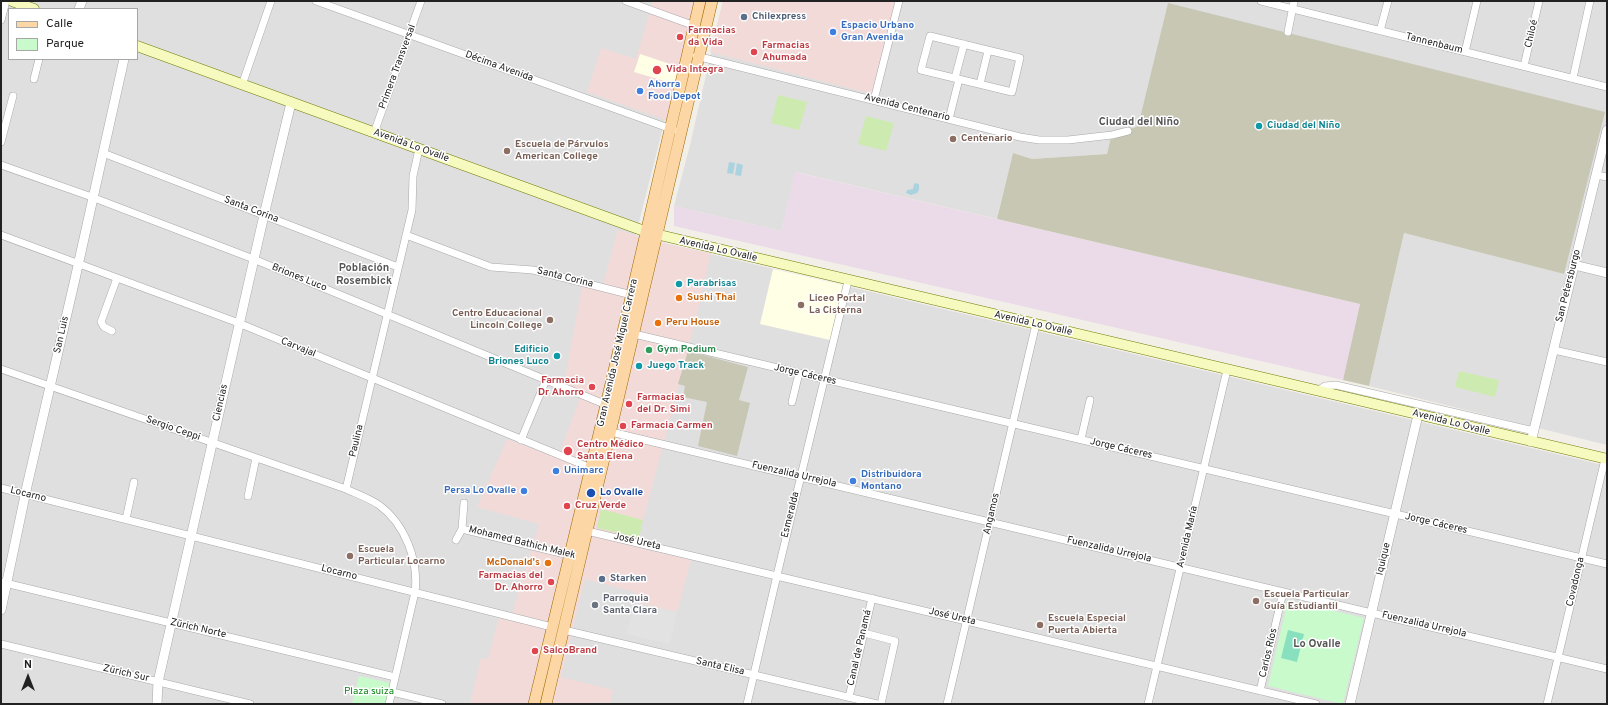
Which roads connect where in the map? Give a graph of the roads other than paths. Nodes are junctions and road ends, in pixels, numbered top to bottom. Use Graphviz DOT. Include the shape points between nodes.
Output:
graph roads {
  1 [pos="6,1"];
  2 [pos="12,1"];
  3 [pos="271,1"];
  4 [pos="316,1"];
  5 [pos="421,1"];
  6 [pos="626,1"];
  7 [pos="700,1"];
  8 [pos="712,1"];
  9 [pos="900,1"];
  10 [pos="1261,1"];
  11 [pos="1294,1"];
  12 [pos="1388,1"];
  13 [pos="1477,1"];
  14 [pos="1539,1"];
  15 [pos="1590,1"];
  16 [pos="31,8"];
  17 [pos="1292,9"];
  18 [pos="1,20"];
  19 [pos="695,26"];
  20 [pos="1380,31"];
  21 [pos="1288,32"];
  22 [pos="409,34"];
  23 [pos="964,44"];
  24 [pos="138,46"];
  25 [pos="988,50"];
  26 [pos="1465,52"];
  27 [pos="688,54"];
  28 [pos="699,57"];
  29 [pos="39,60"];
  30 [pos="124,60"];
  31 [pos="1524,66"];
  32 [pos="1573,78"];
  33 [pos="34,79"];
  34 [pos="957,79"];
  35 [pos="980,84"];
  36 [pos="242,85"];
  37 [pos="1607,87"];
  38 [pos="13,96"];
  39 [pos="874,100"];
  40 [pos="291,102"];
  41 [pos="949,119"];
  42 [pos="670,129"];
  43 [pos="1607,130"];
  44 [pos="1128,131"];
  45 [pos="681,132"];
  46 [pos="374,133"];
  47 [pos="1,142"];
  48 [pos="419,149"];
  49 [pos="103,153"];
  50 [pos="1,165"];
  51 [pos="1596,175"];
  52 [pos="1607,177"];
  53 [pos="94,198"];
  54 [pos="264,215"];
  55 [pos="647,232"];
  56 [pos="1,235"];
  57 [pos="406,235"];
  58 [pos="658,235"];
  59 [pos="254,259"];
  60 [pos="1575,262"];
  61 [pos="79,263"];
  62 [pos="398,267"];
  63 [pos="1607,267"];
  64 [pos="1607,273"];
  65 [pos="117,278"];
  66 [pos="848,281"];
  67 [pos="632,295"];
  68 [pos="387,314"];
  69 [pos="626,321"];
  70 [pos="239,323"];
  71 [pos="1036,324"];
  72 [pos="112,331"];
  73 [pos="634,334"];
  74 [pos="1554,350"];
  75 [pos="1607,362"];
  76 [pos="1,369"];
  77 [pos="1228,370"];
  78 [pos="799,373"];
  79 [pos="371,378"];
  80 [pos="824,379"];
  81 [pos="546,380"];
  82 [pos="50,387"];
  83 [pos="1317,391"];
  84 [pos="1090,400"];
  85 [pos="792,402"];
  86 [pos="612,406"];
  87 [pos="1418,415"];
  88 [pos="1014,424"];
  89 [pos="1534,431"];
  90 [pos="611,432"];
  91 [pos="521,440"];
  92 [pos="1081,440"];
  93 [pos="1531,442"];
  94 [pos="213,443"];
  95 [pos="256,458"];
  96 [pos="1606,458"];
  97 [pos="591,468"];
  98 [pos="1204,469"];
  99 [pos="800,477"];
  100 [pos="134,482"];
  101 [pos="1,488"];
  102 [pos="346,489"];
  103 [pos="25,494"];
  104 [pos="248,496"];
  105 [pos="464,503"];
  106 [pos="1394,514"];
  107 [pos="126,519"];
  108 [pos="990,522"];
  109 [pos="462,529"];
  110 [pos="587,531"];
  111 [pos="192,536"];
  112 [pos="456,540"];
  113 [pos="575,556"];
  114 [pos="1582,558"];
  115 [pos="1607,564"];
  116 [pos="1181,567"];
  117 [pos="777,575"];
  118 [pos="4,583"];
  119 [pos="415,592"];
  120 [pos="1283,592"];
  121 [pos="872,598"];
  122 [pos="1,610"];
  123 [pos="1371,613"];
  124 [pos="967,620"];
  125 [pos="172,623"];
  126 [pos="564,630"];
  127 [pos="551,631"];
  128 [pos="864,633"];
  129 [pos="1,644"];
  130 [pos="1558,657"];
  131 [pos="1157,667"];
  132 [pos="1607,669"];
  133 [pos="754,675"];
  134 [pos="395,677"];
  135 [pos="158,682"];
  136 [pos="1260,691"];
  137 [pos="392,692"];
  138 [pos="849,697"];
  139 [pos="157,704"];
  140 [pos="250,704"];
  141 [pos="389,704"];
  142 [pos="442,704"];
  143 [pos="534,704"];
  144 [pos="546,704"];
  145 [pos="747,704"];
  146 [pos="877,704"];
  147 [pos="881,704"];
  148 [pos="947,704"];
  149 [pos="1148,704"];
  150 [pos="1316,704"];
  151 [pos="1350,704"];
  152 [pos="1547,704"];
  1 -- 18 [label="street"];
  2 -- 16 [label="main road"];
  3 -- 36 [label="street"];
  4 -- 22 [label="street, Décima Avenida"];
  5 -- 22 [label="street, Primera Transversal"];
  6 -- 19 [label="street"];
  7 -- 19 [label="main road, Gran Avenida José Miguel Carrera"];
  8 -- 28 [label="main road, Gran Avenida José Miguel Carrera"];
  9 -- 39 [label="street"];
  10 -- 17 [label="street, Tannenbaum"];
  11 -- 17 [label="street"];
  12 -- 20 [label="street"];
  13 -- 26 [label="street"];
  14 -- 31 [label="street, Chiloé"];
  15 -- 32 [label="street"];
  17 -- 20 [label="street, Tannenbaum"];
  17 -- 21 [label="street"];
  19 -- 27 [label="main road, Gran Avenida José Miguel Carrera"];
  20 -- 26 [label="street, Tannenbaum"];
  22 -- 42 [label="street, Décima Avenida"];
  22 -- 46 [label="street, Primera Transversal"];
  23 -- 25 [label="street"];
  23 -- 34 [label="street"];
  23 -- 34 [label="street" via="930,36 921,70"];
  24 -- 36 [label="main road, Avenida Lo Ovalle"];
  25 -- 35 [label="street"];
  25 -- 35 [label="street" via="1020,58 1012,92"];
  26 -- 31 [label="street, Tannenbaum"];
  27 -- 28 [label="street, Avenida Centenario"];
  27 -- 42 [label="main road, Gran Avenida José Miguel Carrera"];
  28 -- 39 [label="street, Avenida Centenario"];
  28 -- 45 [label="main road, Gran Avenida José Miguel Carrera"];
  29 -- 33 [label="street"];
  30 -- 49 [label="street, San Luis"];
  31 -- 32 [label="street, Tannenbaum"];
  32 -- 37 [label="street, Tannenbaum"];
  34 -- 35 [label="street"];
  34 -- 41 [label="street"];
  36 -- 40 [label="main road, Avenida Lo Ovalle"];
  38 -- 47 [label="street"];
  39 -- 41 [label="street, Avenida Centenario"];
  40 -- 46 [label="main road, Avenida Lo Ovalle"];
  40 -- 54 [label="street, Ciencias"];
  41 -- 44 [label="street, Avenida Centenario" via="1038,140 1093,138"];
  42 -- 45 [label="street, Décima Avenida"];
  42 -- 55 [label="main road, Gran Avenida José Miguel Carrera"];
  43 -- 51 [label="street, San Petersburgo"];
  45 -- 58 [label="main road, Gran Avenida José Miguel Carrera"];
  46 -- 48 [label="main road, Avenida Lo Ovalle"];
  48 -- 55 [label="main road, Avenida Lo Ovalle"];
  48 -- 57 [label="street, Paulina"];
  49 -- 53 [label="street, San Luis"];
  49 -- 54 [label="street, Santa Corina"];
  50 -- 53 [label="street, Briones Luco"];
  51 -- 52 [label="street"];
  51 -- 60 [label="street, San Petersburgo"];
  53 -- 59 [label="street, Briones Luco"];
  53 -- 61 [label="street, San Luis"];
  54 -- 59 [label="street, Ciencias"];
  54 -- 62 [label="street, Santa Corina"];
  55 -- 58 [label="main road, Avenida Lo Ovalle"];
  55 -- 67 [label="main road, Gran Avenida José Miguel Carrera"];
  56 -- 61 [label="street, Carvajal"];
  57 -- 62 [label="street, Paulina"];
  57 -- 67 [label="street, Santa Corina" via="491,267 533,270"];
  58 -- 66 [label="main road, Avenida Lo Ovalle"];
  58 -- 73 [label="main road, Gran Avenida José Miguel Carrera"];
  59 -- 68 [label="street, Briones Luco"];
  59 -- 70 [label="street, Ciencias"];
  60 -- 63 [label="street"];
  60 -- 64 [label="street"];
  60 -- 74 [label="street, San Petersburgo"];
  61 -- 65 [label="street, Carvajal"];
  61 -- 82 [label="street, San Luis"];
  62 -- 68 [label="street, Paulina"];
  65 -- 70 [label="street, Carvajal"];
  65 -- 72 [label="street" via="101,322 104,328"];
  66 -- 71 [label="main road, Avenida Lo Ovalle"];
  66 -- 80 [label="street, Esmeralda"];
  67 -- 69 [label="main road, Gran Avenida José Miguel Carrera"];
  68 -- 79 [label="street, Paulina"];
  68 -- 81 [label="street, Briones Luco"];
  69 -- 73 [label="main road"];
  69 -- 86 [label="main road, Gran Avenida José Miguel Carrera"];
  70 -- 79 [label="street, Carvajal"];
  70 -- 94 [label="street, Ciencias"];
  71 -- 77 [label="main road, Avenida Lo Ovalle"];
  71 -- 88 [label="street, Angamos"];
  73 -- 78 [label="street, Jorge Cáceres"];
  73 -- 86 [label="main road, Gran Avenida José Miguel Carrera"];
  74 -- 75 [label="street"];
  74 -- 89 [label="street, San Petersburgo"];
  76 -- 82 [label="street, Sergio Ceppi"];
  77 -- 83 [label="main road, Avenida Lo Ovalle"];
  77 -- 98 [label="street, Avenida María"];
  78 -- 80 [label="street, Jorge Cáceres"];
  78 -- 85 [label="street"];
  79 -- 91 [label="street, Carvajal"];
  79 -- 102 [label="street, Paulina"];
  80 -- 88 [label="street, Jorge Cáceres"];
  80 -- 99 [label="street, Esmeralda"];
  81 -- 86 [label="street, Briones Luco"];
  81 -- 91 [label="street"];
  82 -- 94 [label="street, Sergio Ceppi"];
  82 -- 103 [label="street, San Luis"];
  83 -- 87 [label="main road, Avenida Lo Ovalle"];
  83 -- 89 [label="street, Avenida Lo Ovalle" via="1325,386 1336,385"];
  84 -- 92 [label="street"];
  86 -- 90 [label="main road, Gran Avenida José Miguel Carrera"];
  86 -- 97 [label="main road, Gran Avenida José Miguel Carrera"];
  87 -- 93 [label="main road, Avenida Lo Ovalle"];
  87 -- 106 [label="street, Iquique"];
  88 -- 92 [label="street, Jorge Cáceres"];
  88 -- 108 [label="street, Angamos"];
  89 -- 93 [label="street, San Petersburgo"];
  90 -- 99 [label="street, Fuenzalida Urrejola"];
  90 -- 110 [label="main road, Gran Avenida José Miguel Carrera"];
  91 -- 97 [label="street, Carvajal"];
  92 -- 98 [label="street, Jorge Cáceres"];
  93 -- 96 [label="main road, Avenida Lo Ovalle"];
  94 -- 95 [label="street, Sergio Ceppi"];
  94 -- 111 [label="street, Ciencias"];
  95 -- 102 [label="street, Sergio Ceppi"];
  95 -- 104 [label="street"];
  96 -- 114 [label="street, Covadonga"];
  97 -- 113 [label="main road, Gran Avenida José Miguel Carrera"];
  98 -- 106 [label="street, Jorge Cáceres"];
  98 -- 116 [label="street, Avenida María"];
  99 -- 108 [label="street, Fuenzalida Urrejola"];
  99 -- 117 [label="street, Esmeralda"];
  100 -- 107 [label="street"];
  101 -- 103 [label="street, Locarno"];
  102 -- 119 [label="street" via="378,504 398,526 414,564"];
  103 -- 107 [label="street, Locarno"];
  103 -- 118 [label="street, San Luis"];
  105 -- 109 [label="street, Mohamed Bathich Malek"];
  106 -- 114 [label="street, Jorge Cáceres"];
  106 -- 123 [label="street, Iquique"];
  107 -- 111 [label="street, Locarno"];
  108 -- 116 [label="street, Fuenzalida Urrejola"];
  108 -- 124 [label="street, Angamos"];
  109 -- 112 [label="street, Mohamed Bathich Malek"];
  109 -- 113 [label="street, Mohamed Bathich Malek"];
  110 -- 113 [label="main road, Gran Avenida José Miguel Carrera"];
  110 -- 117 [label="street, José Ureta"];
  111 -- 119 [label="street, Locarno"];
  111 -- 125 [label="street, Ciencias"];
  113 -- 126 [label="main road, Gran Avenida José Miguel Carrera"];
  113 -- 127 [label="main road, Gran Avenida José Miguel Carrera"];
  114 -- 115 [label="street, Jorge Cáceres"];
  114 -- 130 [label="street, Covadonga"];
  116 -- 120 [label="street, Fuenzalida Urrejola"];
  116 -- 131 [label="street, Avenida María"];
  117 -- 121 [label="street, José Ureta"];
  117 -- 133 [label="street, Esmeralda"];
  118 -- 122 [label="street, San Luis"];
  118 -- 125 [label="street, Zürich Norte"];
  119 -- 127 [label="street, Locarno"];
  119 -- 134 [label="street"];
  120 -- 123 [label="street, Fuenzalida Urrejola"];
  120 -- 136 [label="street, Carlos Ríos"];
  121 -- 124 [label="street, José Ureta"];
  121 -- 128 [label="street, Canal de Panamá"];
  123 -- 130 [label="street, Fuenzalida Urrejola"];
  123 -- 151 [label="street, Iquique"];
  124 -- 131 [label="street, José Ureta"];
  124 -- 148 [label="street, Angamos"];
  125 -- 134 [label="street, Zürich Norte"];
  125 -- 135 [label="street, Ciencias"];
  126 -- 127 [label="main road"];
  126 -- 133 [label="street, Santa Elisa"];
  126 -- 144 [label="main road, Gran Avenida José Miguel Carrera"];
  127 -- 143 [label="main road, Gran Avenida José Miguel Carrera"];
  128 -- 138 [label="street, Canal de Panamá"];
  128 -- 147 [label="street" via="895,641"];
  129 -- 135 [label="street, Zürich Sur"];
  130 -- 132 [label="street, Fuenzalida Urrejola"];
  130 -- 152 [label="street, Covadonga"];
  131 -- 136 [label="street, José Ureta"];
  131 -- 149 [label="street, Avenida María"];
  133 -- 138 [label="street, Santa Elisa"];
  133 -- 145 [label="street, Esmeralda"];
  134 -- 137 [label="street"];
  135 -- 139 [label="street, Ciencias"];
  135 -- 140 [label="street, Zürich Sur"];
  136 -- 150 [label="street, José Ureta"];
  137 -- 141 [label="street"];
  137 -- 142 [label="street"];
  138 -- 146 [label="street, Santa Elisa"];
}
